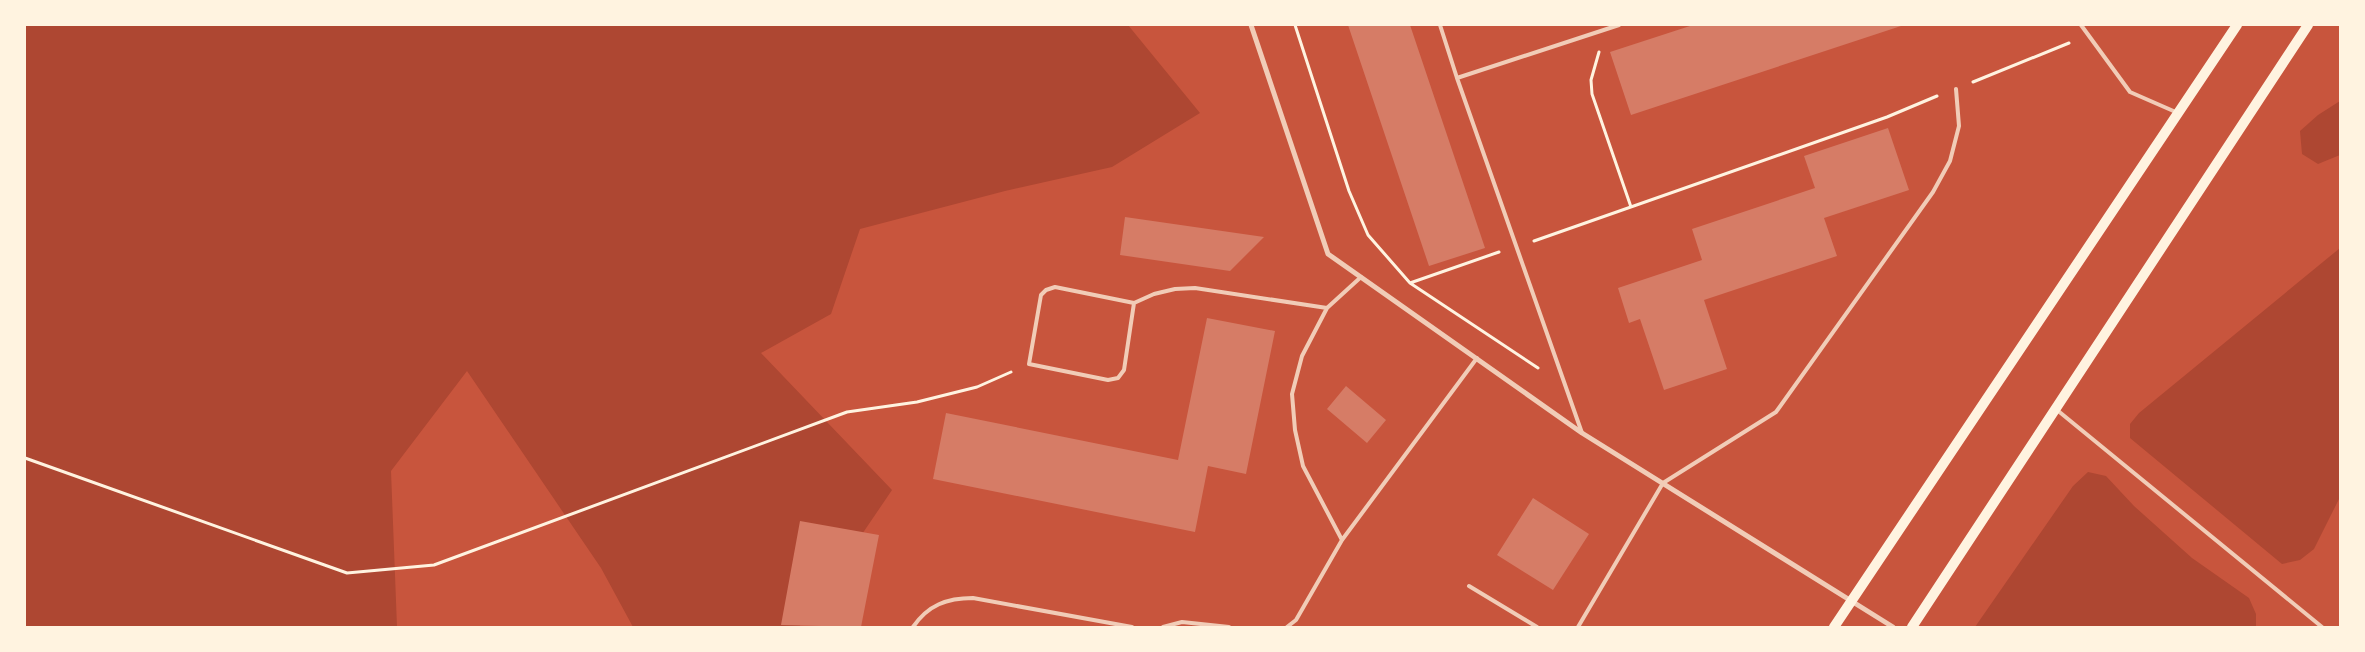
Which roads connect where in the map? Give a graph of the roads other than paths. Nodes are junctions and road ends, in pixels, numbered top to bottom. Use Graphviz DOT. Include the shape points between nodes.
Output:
graph roads {
  1 [pos="1251,25"];
  2 [pos="1440,25"];
  3 [pos="1620,25"];
  4 [pos="2081,25"];
  5 [pos="2237,25"];
  6 [pos="2308,25"];
  7 [pos="1457,78"];
  8 [pos="1956,89"];
  9 [pos="2178,113"];
  10 [pos="1360,276"];
  11 [pos="1134,303"];
  12 [pos="1327,308"];
  13 [pos="1477,358"];
  14 [pos="2055,409"];
  15 [pos="1582,433"];
  16 [pos="1663,483"];
  17 [pos="1342,540"];
  18 [pos="1469,586"];
  19 [pos="1851,601"];
  20 [pos="913,627"];
  21 [pos="1132,627"];
  22 [pos="1164,627"];
  23 [pos="1229,627"];
  24 [pos="1287,627"];
  25 [pos="1537,627"];
  26 [pos="1578,627"];
  27 [pos="1834,627"];
  28 [pos="1893,627"];
  29 [pos="1912,627"];
  30 [pos="2322,627"];
  1 -- 10 [label="street" via="1328,254"];
  2 -- 7 [label="lane"];
  3 -- 7 [label="lane"];
  4 -- 9 [label="lane" via="2130,92"];
  5 -- 9 [label="main road"];
  6 -- 14 [label="main road"];
  7 -- 15 [label="lane"];
  8 -- 16 [label="lane" via="1959,126 1950,161 1933,192 1776,412"];
  9 -- 19 [label="main road"];
  10 -- 12 [label="lane"];
  10 -- 13 [label="street"];
  11 -- 11 [label="lane" via="1055,287 1046,290 1041,294 1029,364 1108,380 1118,378 1124,370"];
  11 -- 12 [label="lane" via="1154,294 1195,288"];
  12 -- 17 [label="lane" via="1302,356 1292,394 1303,466"];
  13 -- 15 [label="street"];
  13 -- 17 [label="lane"];
  14 -- 29 [label="main road"];
  14 -- 30 [label="lane"];
  15 -- 16 [label="street"];
  16 -- 19 [label="street"];
  16 -- 26 [label="lane"];
  17 -- 24 [label="lane" via="1296,620"];
  18 -- 25 [label="lane"];
  19 -- 27 [label="main road"];
  19 -- 28 [label="street"];
  20 -- 21 [label="lane" via="942,601 973,598"];
  22 -- 23 [label="lane" via="1195,622"];
}
